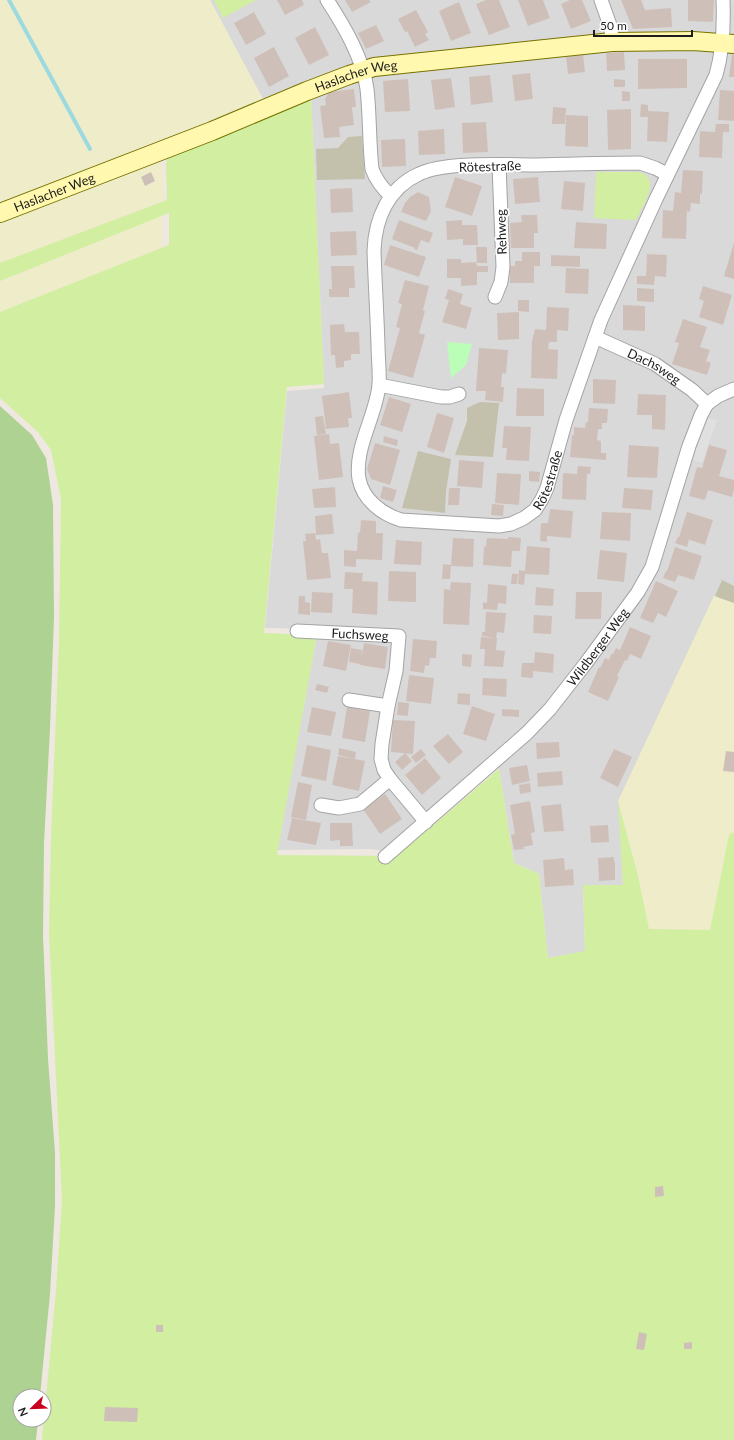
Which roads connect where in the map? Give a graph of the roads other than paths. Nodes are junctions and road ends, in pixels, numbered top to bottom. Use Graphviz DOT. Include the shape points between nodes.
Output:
graph roads {
  1 [pos="327,0"];
  2 [pos="601,0"];
  3 [pos="723,0"];
  4 [pos="612,42"];
  5 [pos="728,44"];
  6 [pos="362,70"];
  7 [pos="499,165"];
  8 [pos="667,174"];
  9 [pos="391,196"];
  10 [pos="0,213"];
  11 [pos="495,297"];
  12 [pos="595,337"];
  13 [pos="379,385"];
  14 [pos="734,389"];
  15 [pos="459,394"];
  16 [pos="707,404"];
  17 [pos="297,631"];
  18 [pos="349,700"];
  19 [pos="388,706"];
  20 [pos="390,779"];
  21 [pos="321,805"];
  22 [pos="426,822"];
  23 [pos="385,858"];
  1 -- 6 [label="street" via="351,42"];
  2 -- 4 [label="street" via="611,28"];
  3 -- 5 [label="street, Rötestraße" via="724,27"];
  4 -- 5 [label="street, Haslacher Weg" via="674,41"];
  4 -- 6 [label="street, Haslacher Weg" via="386,65"];
  5 -- 8 [label="street, Rötestraße" via="701,107"];
  6 -- 9 [label="street" via="367,88 372,169 376,180"];
  6 -- 10 [label="street, Haslacher Weg"];
  7 -- 8 [label="street, Rötestraße" via="640,163"];
  7 -- 9 [label="street, Rötestraße" via="430,170 410,178"];
  7 -- 11 [label="street, Rehweg" via="503,267"];
  8 -- 12 [label="street, Rötestraße"];
  9 -- 13 [label="street, Rötestraße" via="383,208 374,235"];
  12 -- 13 [label="street, Rötestraße" via="560,438 547,488 534,510 511,524 499,526 401,520 388,516 372,502 364,492 358,468"];
  12 -- 16 [label="street, Dachsweg" via="655,364"];
  13 -- 15 [label="street" via="441,397"];
  14 -- 16 [label="street"];
  16 -- 22 [label="street, Wildberger Weg" via="696,427 652,567 638,592 572,682 540,720"];
  17 -- 19 [label="street, Fuchsweg" via="399,636 396,672"];
  18 -- 19 [label="street"];
  19 -- 20 [label="street, Fuchsweg" via="381,759"];
  20 -- 21 [label="street" via="360,804 339,808"];
  20 -- 22 [label="street, Fuchsweg"];
  22 -- 23 [label="street, Wildberger Weg"];
}
